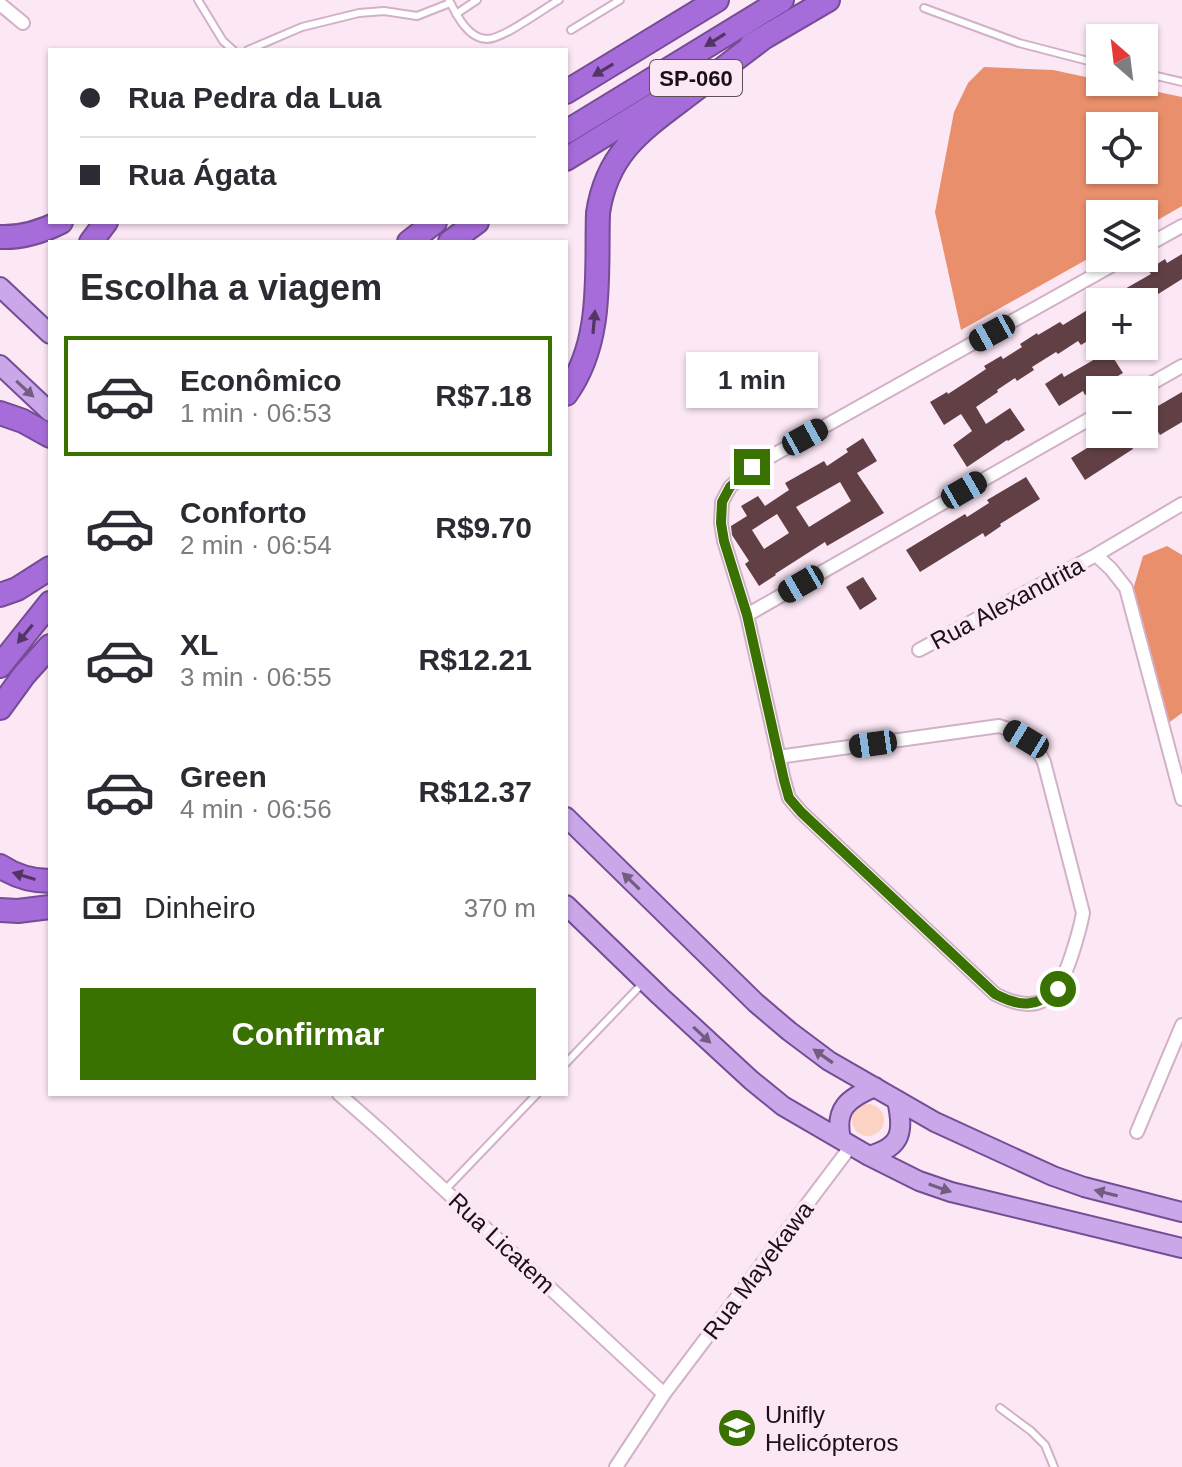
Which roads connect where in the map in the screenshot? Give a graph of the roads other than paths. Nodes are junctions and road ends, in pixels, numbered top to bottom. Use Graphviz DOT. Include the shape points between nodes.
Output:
graph roads {
  1 [pos="198,0"];
  2 [pos="477,0"];
  3 [pos="559,0"];
  4 [pos="620,0"];
  5 [pos="717,0"];
  6 [pos="782,0"];
  7 [pos="828,0"];
  8 [pos="449,1"];
  9 [pos="0,4"];
  10 [pos="924,8"];
  11 [pos="456,14"];
  12 [pos="23,23"];
  13 [pos="571,30"];
  14 [pos="762,39"];
  15 [pos="231,48"];
  16 [pos="253,48"];
  17 [pos="1086,60"];
  18 [pos="1158,76"];
  19 [pos="1182,82"];
  20 [pos="568,91"];
  21 [pos="568,131"];
  22 [pos="568,158"];
  23 [pos="56,224"];
  24 [pos="414,224"];
  25 [pos="432,224"];
  26 [pos="474,224"];
  27 [pos="1182,226"];
  28 [pos="0,237"];
  29 [pos="1158,239"];
  30 [pos="398,240"];
  31 [pos="412,240"];
  32 [pos="453,240"];
  33 [pos="1100,272"];
  34 [pos="0,287"];
  35 [pos="48,332"];
  36 [pos="0,365"];
  37 [pos="1182,366"];
  38 [pos="1158,380"];
  39 [pos="568,391"];
  40 [pos="48,410"];
  41 [pos="0,413"];
  42 [pos="1086,421"];
  43 [pos="48,435"];
  44 [pos="1182,504"];
  45 [pos="1096,555"];
  46 [pos="48,569"];
  47 [pos="0,595"];
  48 [pos="48,606"];
  49 [pos="747,615"];
  50 [pos="48,648"];
  51 [pos="919,650"];
  52 [pos="0,666"];
  53 [pos="24,675"];
  54 [pos="0,708"];
  55 [pos="0,721"];
  56 [pos="778,757"];
  57 [pos="1182,799"];
  58 [pos="568,819"];
  59 [pos="0,866"];
  60 [pos="48,881"];
  61 [pos="48,907"];
  62 [pos="568,907"];
  63 [pos="0,910"];
  64 [pos="645,982"];
  65 [pos="1182,1025"];
  66 [pos="1177,1050"];
  67 [pos="568,1061"];
  68 [pos="875,1087"];
  69 [pos="341,1096"];
  70 [pos="535,1096"];
  71 [pos="897,1100"];
  72 [pos="1137,1132"];
  73 [pos="846,1143"];
  74 [pos="869,1156"];
  75 [pos="445,1190"];
  76 [pos="1182,1212"];
  77 [pos="1182,1248"];
  78 [pos="664,1394"];
  79 [pos="1000,1408"];
  80 [pos="616,1467"];
  81 [pos="1054,1467"];
  1 -- 15 [label="lane"];
  2 -- 11 [label="lane"];
  3 -- 11 [label="lane" via="485,39 472,34"];
  4 -- 13 [label="lane"];
  5 -- 20 [label="highway, one-way"];
  6 -- 21 [label="highway, SP-060, one-way"];
  7 -- 14 [label="highway, SP-060"];
  8 -- 11 [label="lane"];
  8 -- 16 [label="lane" via="417,16 359,13 302,27"];
  9 -- 12 [label="street"];
  10 -- 17 [label="lane" via="1019,43"];
  14 -- 22 [label="highway, SP-060"];
  39 -- 14 [label="highway, one-way" via="580,372 594,326 598,213 609,172 644,128"];
  18 -- 19 [label="lane"];
  23 -- 28 [label="highway"];
  24 -- 30 [label="highway"];
  25 -- 31 [label="highway"];
  26 -- 32 [label="highway"];
  27 -- 29 [label="street"];
  33 -- 49 [label="street" via="752,467 730,487 722,502 721,523"];
  34 -- 35 [label="main road"];
  36 -- 40 [label="main road, one-way"];
  37 -- 38 [label="street"];
  41 -- 43 [label="highway"];
  42 -- 49 [label="street"];
  44 -- 45 [label="street, Rua Alexandrita"];
  45 -- 51 [label="street, Rua Alexandrita"];
  45 -- 57 [label="street" via="1126,588"];
  46 -- 47 [label="highway"];
  48 -- 52 [label="highway, one-way"];
  49 -- 56 [label="street"];
  50 -- 53 [label="highway"];
  53 -- 54 [label="highway"];
  53 -- 55 [label="highway"];
  56 -- 56 [label="street" via="999,726 1026,739 1044,762 1083,913 1058,989 1027,1005 995,994 801,812 789,798"];
  68 -- 58 [label="main road, one-way" via="829,1061 767,1012"];
  60 -- 59 [label="highway, one-way" via="18,876"];
  61 -- 63 [label="highway"];
  62 -- 64 [label="main road"];
  64 -- 67 [label="lane"];
  64 -- 73 [label="main road, one-way" via="783,1106"];
  65 -- 66 [label="street"];
  66 -- 72 [label="street"];
  68 -- 71 [label="main road"];
  68 -- 73 [label="main road" via="847,1103 840,1117"];
  69 -- 75 [label="street, Rua Licatem"];
  70 -- 75 [label="lane"];
  71 -- 74 [label="main road" via="899,1137 884,1152"];
  76 -- 71 [label="main road, one-way" via="1053,1176"];
  73 -- 74 [label="main road"];
  73 -- 78 [label="street, Rua Mayekawa"];
  74 -- 77 [label="main road, one-way" via="951,1192"];
  75 -- 78 [label="street, Rua Licatem"];
  78 -- 80 [label="street, Rua Mayekawa"];
  79 -- 81 [label="lane" via="1045,1445"];
}
